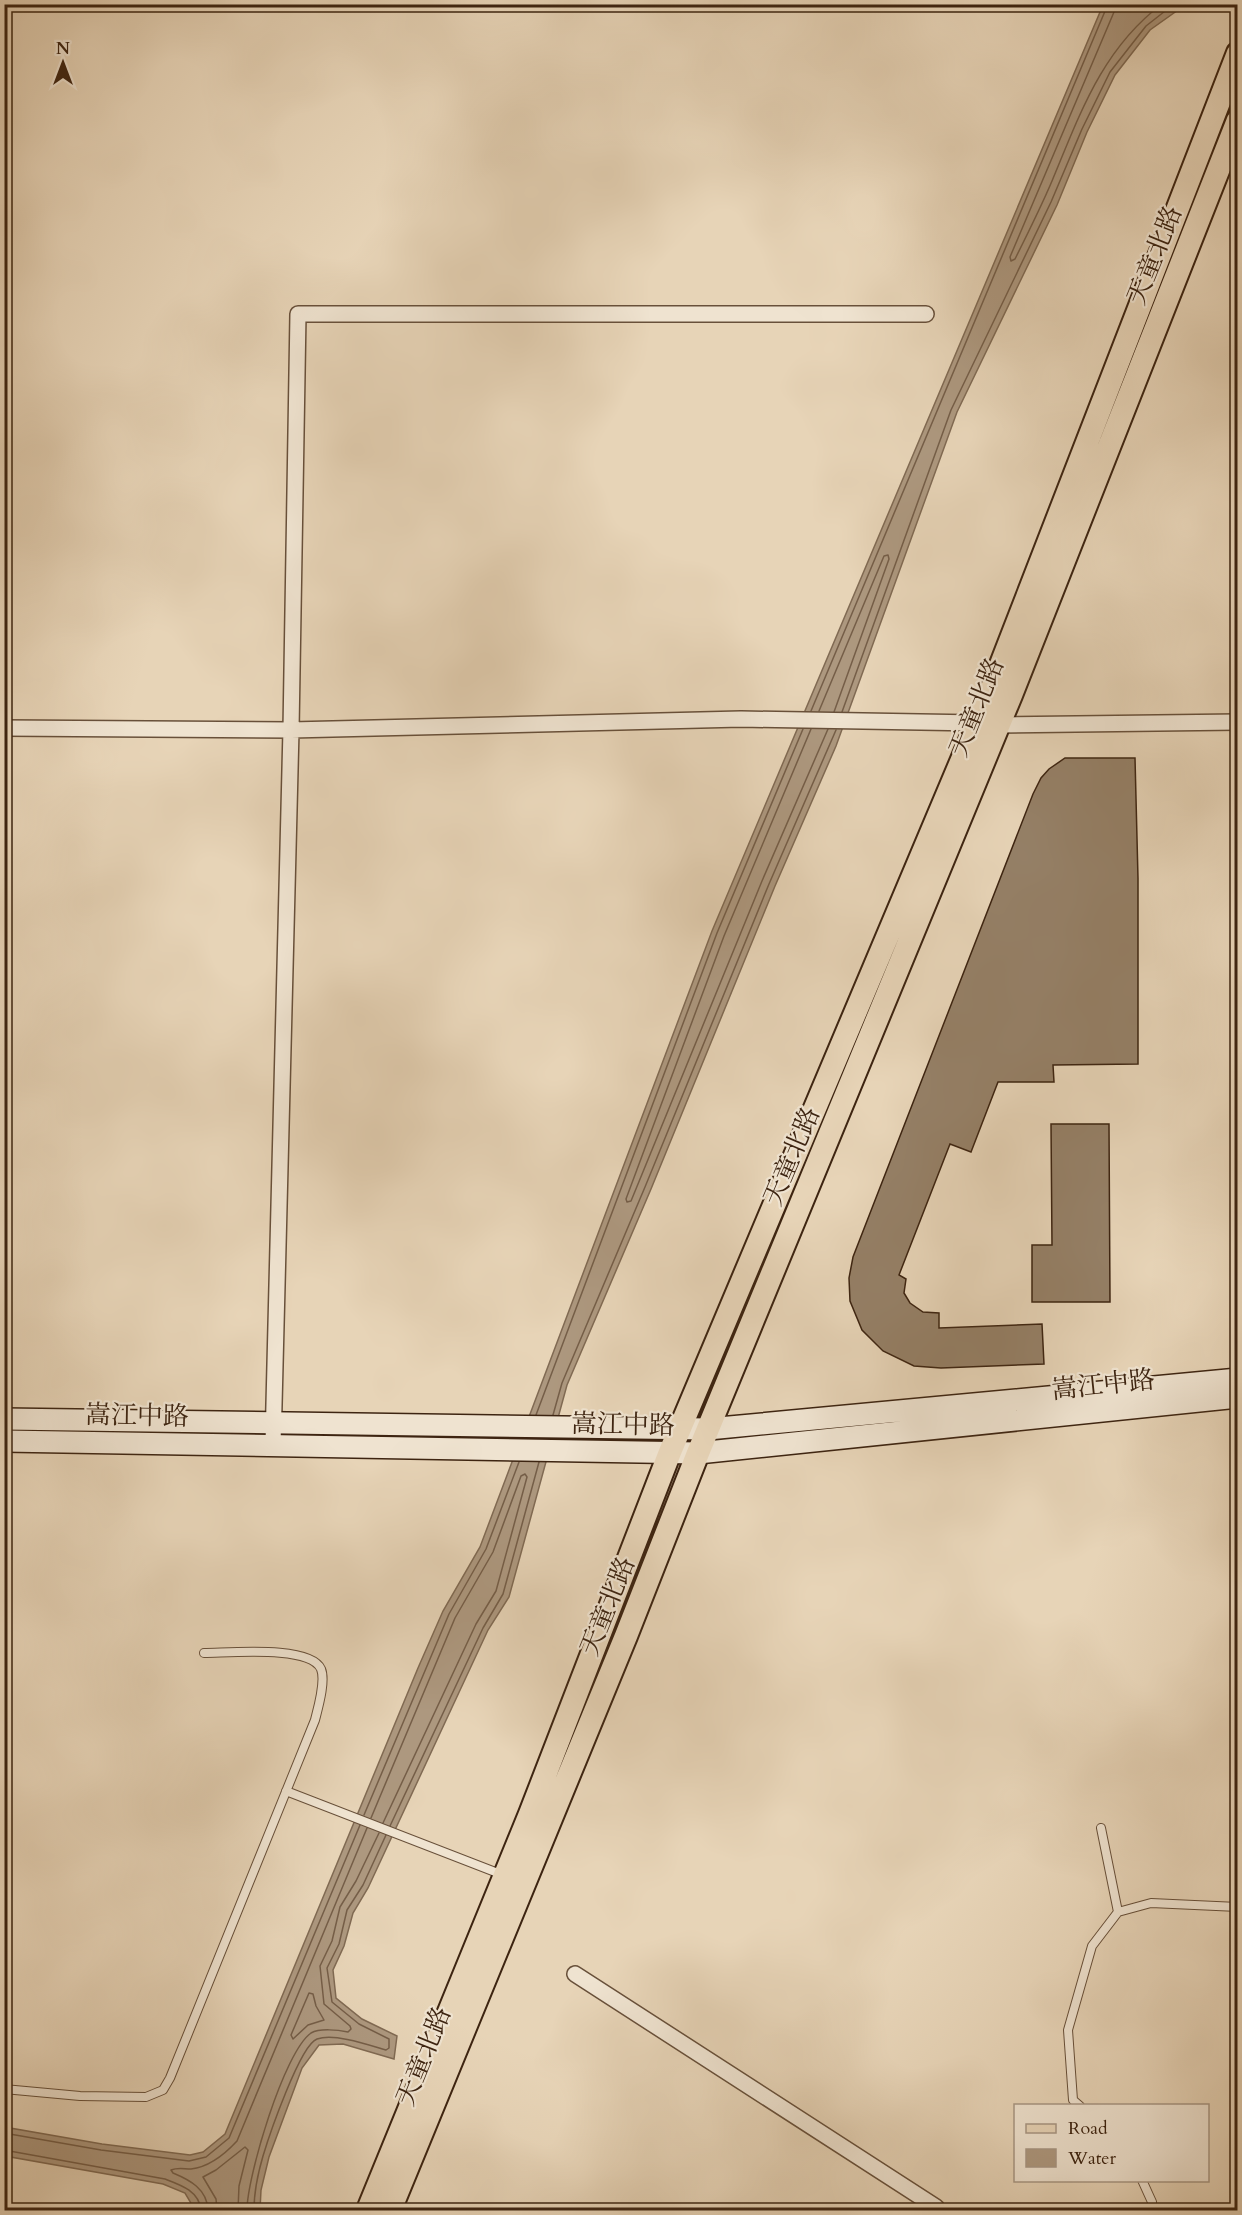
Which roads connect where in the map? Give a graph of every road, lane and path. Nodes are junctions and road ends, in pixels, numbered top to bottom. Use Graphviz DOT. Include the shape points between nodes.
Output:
graph roads {
  1 [pos="1238,53"];
  2 [pos="1238,120"];
  3 [pos="927,314"];
  4 [pos="1084,481"];
  5 [pos="1238,722"];
  6 [pos="988,724"];
  7 [pos="4,729"];
  8 [pos="291,730"];
  9 [pos="1238,1378"];
  10 [pos="1238,1397"];
  11 [pos="4,1419"];
  12 [pos="680,1429"];
  13 [pos="708,1430"];
  14 [pos="273,1434"];
  15 [pos="4,1441"];
  16 [pos="670,1452"];
  17 [pos="698,1453"];
  18 [pos="204,1653"];
  19 [pos="286,1791"];
  20 [pos="1101,1828"];
  21 [pos="505,1875"];
  22 [pos="1238,1907"];
  23 [pos="1118,1912"];
  24 [pos="575,1974"];
  25 [pos="4,2089"];
  26 [pos="1078,2104"];
  27 [pos="1142,2182"];
  28 [pos="368,2211"];
  29 [pos="390,2211"];
  30 [pos="936,2211"];
  31 [pos="1153,2211"];
  1 -- 4 [label="main road, 天童北路"];
  2 -- 4 [label="main road, 天童北路"];
  3 -- 8 [label="street" via="298,314"];
  4 -- 6 [label="main road, 天童北路"];
  4 -- 6 [label="main road, 天童北路" via="988,698"];
  5 -- 6 [label="street"];
  6 -- 8 [label="street" via="741,718"];
  6 -- 12 [label="main road"];
  6 -- 13 [label="main road, 天童北路"];
  7 -- 8 [label="street"];
  8 -- 14 [label="street"];
  9 -- 13 [label="main road, 嵩江中路"];
  10 -- 17 [label="main road, 嵩江中路"];
  11 -- 14 [label="main road, 嵩江中路"];
  12 -- 13 [label="main road, 嵩江中路"];
  12 -- 14 [label="main road, 嵩江中路"];
  12 -- 16 [label="main road"];
  13 -- 17 [label="main road, 天童北路"];
  14 -- 15 [label="main road, 嵩江中路"];
  14 -- 16 [label="main road, 嵩江中路" via="448,1448"];
  16 -- 17 [label="main road, 嵩江中路"];
  16 -- 21 [label="main road"];
  17 -- 29 [label="main road, 天童北路"];
  18 -- 19 [label="lane" via="296,1654 313,1660 321,1670 315,1720"];
  19 -- 21 [label="lane"];
  19 -- 25 [label="lane" via="163,2090 146,2097"];
  20 -- 23 [label="lane"];
  21 -- 28 [label="main road"];
  22 -- 23 [label="lane" via="1151,1903"];
  23 -- 26 [label="lane" via="1092,1946 1068,2030 1073,2100"];
  24 -- 30 [label="street" via="936,2206"];
  27 -- 31 [label="lane"];
}
